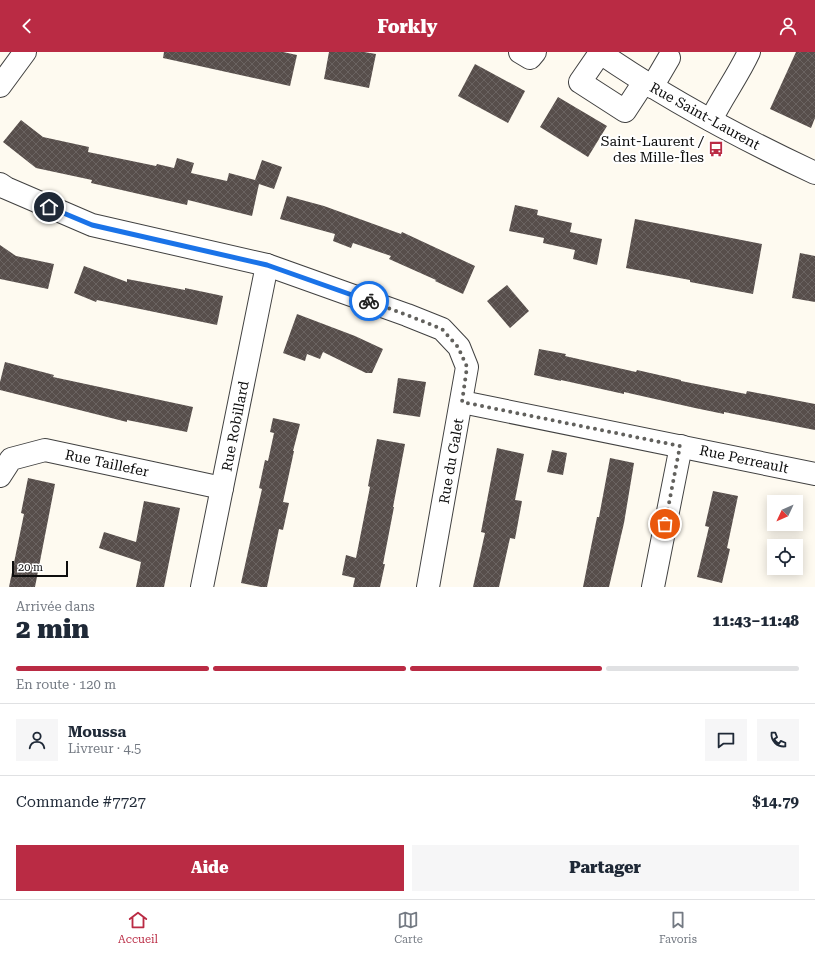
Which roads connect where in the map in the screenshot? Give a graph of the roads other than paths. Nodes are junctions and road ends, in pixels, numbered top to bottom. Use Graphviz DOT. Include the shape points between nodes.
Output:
graph roads {
  1 [pos="25,52"];
  2 [pos="520,52"];
  3 [pos="535,52"];
  4 [pos="599,52"];
  5 [pos="749,52"];
  6 [pos="669,58"];
  7 [pos="648,85"];
  8 [pos="0,86"];
  9 [pos="711,120"];
  10 [pos="815,173"];
  11 [pos="0,184"];
  12 [pos="267,265"];
  13 [pos="462,402"];
  14 [pos="680,446"];
  15 [pos="815,474"];
  16 [pos="0,476"];
  17 [pos="222,488"];
  18 [pos="202,587"];
  19 [pos="428,587"];
  20 [pos="653,587"];
  1 -- 8 [label="street"];
  2 -- 3 [label="street" via="530,58"];
  4 -- 7 [label="street, Rue Saint-Laurent"];
  4 -- 7 [label="street" via="580,82 625,111"];
  5 -- 9 [label="street"];
  6 -- 7 [label="street"];
  7 -- 9 [label="street, Rue Saint-Laurent"];
  9 -- 10 [label="street, Rue Saint-Laurent"];
  11 -- 12 [label="street, Rue du Galet" via="92,225"];
  12 -- 13 [label="street, Rue du Galet" via="442,329 458,347 467,367"];
  12 -- 17 [label="street, Rue Robillard"];
  13 -- 14 [label="street, Rue Perreault"];
  13 -- 19 [label="street, Rue du Galet"];
  14 -- 15 [label="street, Rue Perreault"];
  14 -- 20 [label="street"];
  16 -- 17 [label="street, Rue Taillefer" via="11,459 45,450"];
  17 -- 18 [label="street, Rue Robillard"];
}
